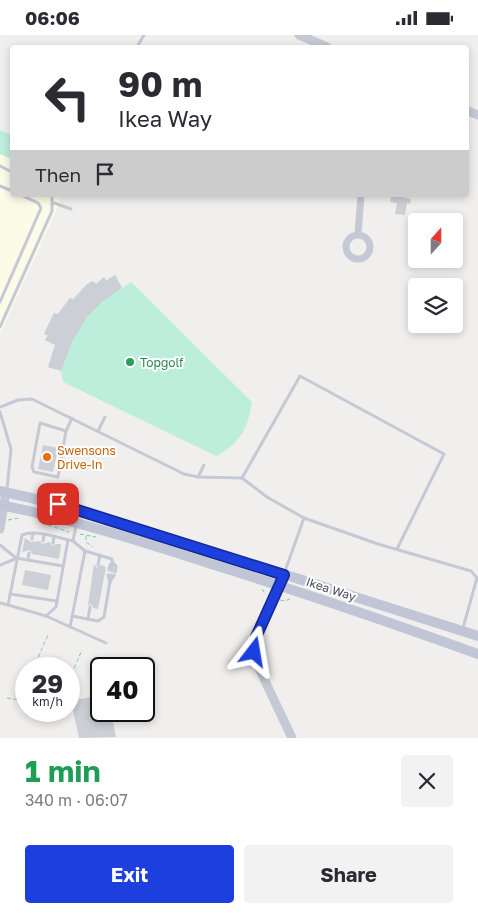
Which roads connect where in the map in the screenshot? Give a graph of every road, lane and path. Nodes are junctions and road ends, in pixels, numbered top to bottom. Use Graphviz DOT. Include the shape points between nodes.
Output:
graph roads {
  1 [pos="299,35"];
  2 [pos="322,45"];
  3 [pos="25,197"];
  4 [pos="52,197"];
  5 [pos="361,197"];
  6 [pos="54,203"];
  7 [pos="71,209"];
  8 [pos="358,234"];
  9 [pos="0,302"];
  10 [pos="0,327"];
  11 [pos="0,407"];
  12 [pos="0,412"];
  13 [pos="105,417"];
  14 [pos="72,418"];
  15 [pos="66,431"];
  16 [pos="98,431"];
  17 [pos="204,465"];
  18 [pos="198,477"];
  19 [pos="242,477"];
  20 [pos="3,492"];
  21 [pos="2,505"];
  22 [pos="20,517"];
  23 [pos="304,518"];
  24 [pos="2,519"];
  25 [pos="40,523"];
  26 [pos="76,528"];
  27 [pos="0,529"];
  28 [pos="33,533"];
  29 [pos="44,535"];
  30 [pos="86,535"];
  31 [pos="54,537"];
  32 [pos="99,538"];
  33 [pos="32,539"];
  34 [pos="68,540"];
  35 [pos="43,541"];
  36 [pos="73,541"];
  37 [pos="53,543"];
  38 [pos="0,545"];
  39 [pos="397,549"];
  40 [pos="85,551"];
  41 [pos="29,553"];
  42 [pos="92,553"];
  43 [pos="40,555"];
  44 [pos="100,555"];
  45 [pos="50,557"];
  46 [pos="16,559"];
  47 [pos="28,561"];
  48 [pos="39,562"];
  49 [pos="49,564"];
  50 [pos="0,565"];
  51 [pos="98,565"];
  52 [pos="63,566"];
  53 [pos="284,575"];
  54 [pos="280,585"];
  55 [pos="258,587"];
  56 [pos="10,594"];
  57 [pos="273,598"];
  58 [pos="294,598"];
  59 [pos="57,601"];
  60 [pos="0,603"];
  61 [pos="8,605"];
  62 [pos="90,607"];
  63 [pos="46,616"];
  64 [pos="72,616"];
  65 [pos="88,619"];
  66 [pos="70,627"];
  67 [pos="462,631"];
  68 [pos="48,635"];
  69 [pos="478,636"];
  70 [pos="106,643"];
  71 [pos="82,650"];
  72 [pos="478,654"];
  73 [pos="38,657"];
  74 [pos="79,657"];
  75 [pos="7,698"];
  76 [pos="15,699"];
  77 [pos="292,738"];
  1 -- 2 [label="street"];
  3 -- 9 [label="lane" via="41,208"];
  4 -- 6 [label="lane"];
  5 -- 8 [label="street"];
  6 -- 7 [label="lane"];
  6 -- 10 [label="lane"];
  11 -- 14 [label="lane" via="32,399"];
  12 -- 20 [label="lane" via="11,449"];
  13 -- 16 [label="lane"];
  14 -- 15 [label="lane"];
  14 -- 16 [label="lane"];
  15 -- 15 [label="lane" via="40,423 32,467 34,472 58,477"];
  16 -- 18 [label="lane" via="184,474"];
  17 -- 18 [label="lane"];
  18 -- 19 [label="lane"];
  19 -- 23 [label="lane" via="267,497"];
  19 -- 39 [label="lane" via="300,376 444,454"];
  20 -- 21 [label="street"];
  20 -- 53 [label="main road, Ikea Way" via="75,508"];
  21 -- 24 [label="street"];
  21 -- 26 [label="main road, Ikea Way"];
  22 -- 24 [label="path"];
  23 -- 39 [label="lane"];
  23 -- 53 [label="lane"];
  24 -- 27 [label="street"];
  25 -- 26 [label="path"];
  26 -- 30 [label="path"];
  26 -- 36 [label="lane"];
  26 -- 54 [label="main road, Ikea Way"];
  28 -- 29 [label="lane"];
  28 -- 33 [label="lane"];
  28 -- 46 [label="lane" via="22,535"];
  29 -- 31 [label="lane"];
  29 -- 35 [label="lane"];
  30 -- 32 [label="path"];
  30 -- 42 [label="path" via="86,542 93,547"];
  31 -- 34 [label="lane"];
  31 -- 37 [label="lane"];
  34 -- 36 [label="lane"];
  34 -- 52 [label="lane"];
  36 -- 40 [label="lane"];
  38 -- 46 [label="lane"];
  39 -- 67 [label="lane" via="471,571 475,575 477,578"];
  40 -- 42 [label="lane"];
  40 -- 64 [label="lane"];
  41 -- 47 [label="lane"];
  42 -- 44 [label="lane"];
  43 -- 48 [label="lane"];
  44 -- 51 [label="lane"];
  44 -- 65 [label="lane" via="112,559 113,563 104,617 98,621"];
  45 -- 49 [label="lane"];
  46 -- 47 [label="lane"];
  46 -- 50 [label="lane"];
  46 -- 56 [label="lane"];
  47 -- 48 [label="lane"];
  48 -- 49 [label="lane"];
  49 -- 52 [label="lane"];
  52 -- 59 [label="lane"];
  53 -- 54 [label="street"];
  53 -- 67 [label="main road, Ikea Way"];
  54 -- 57 [label="street"];
  54 -- 72 [label="main road, Ikea Way"];
  55 -- 57 [label="path"];
  56 -- 59 [label="lane"];
  56 -- 61 [label="lane"];
  57 -- 58 [label="path" via="285,601"];
  57 -- 77 [label="street" via="256,637 254,652"];
  59 -- 63 [label="lane"];
  60 -- 61 [label="lane"];
  61 -- 63 [label="lane"];
  62 -- 65 [label="lane"];
  63 -- 66 [label="lane"];
  64 -- 65 [label="lane"];
  64 -- 66 [label="lane"];
  66 -- 70 [label="lane"];
  67 -- 69 [label="main road, Ikea Way"];
  68 -- 73 [label="path"];
  71 -- 74 [label="path"];
  75 -- 76 [label="path"];
}
